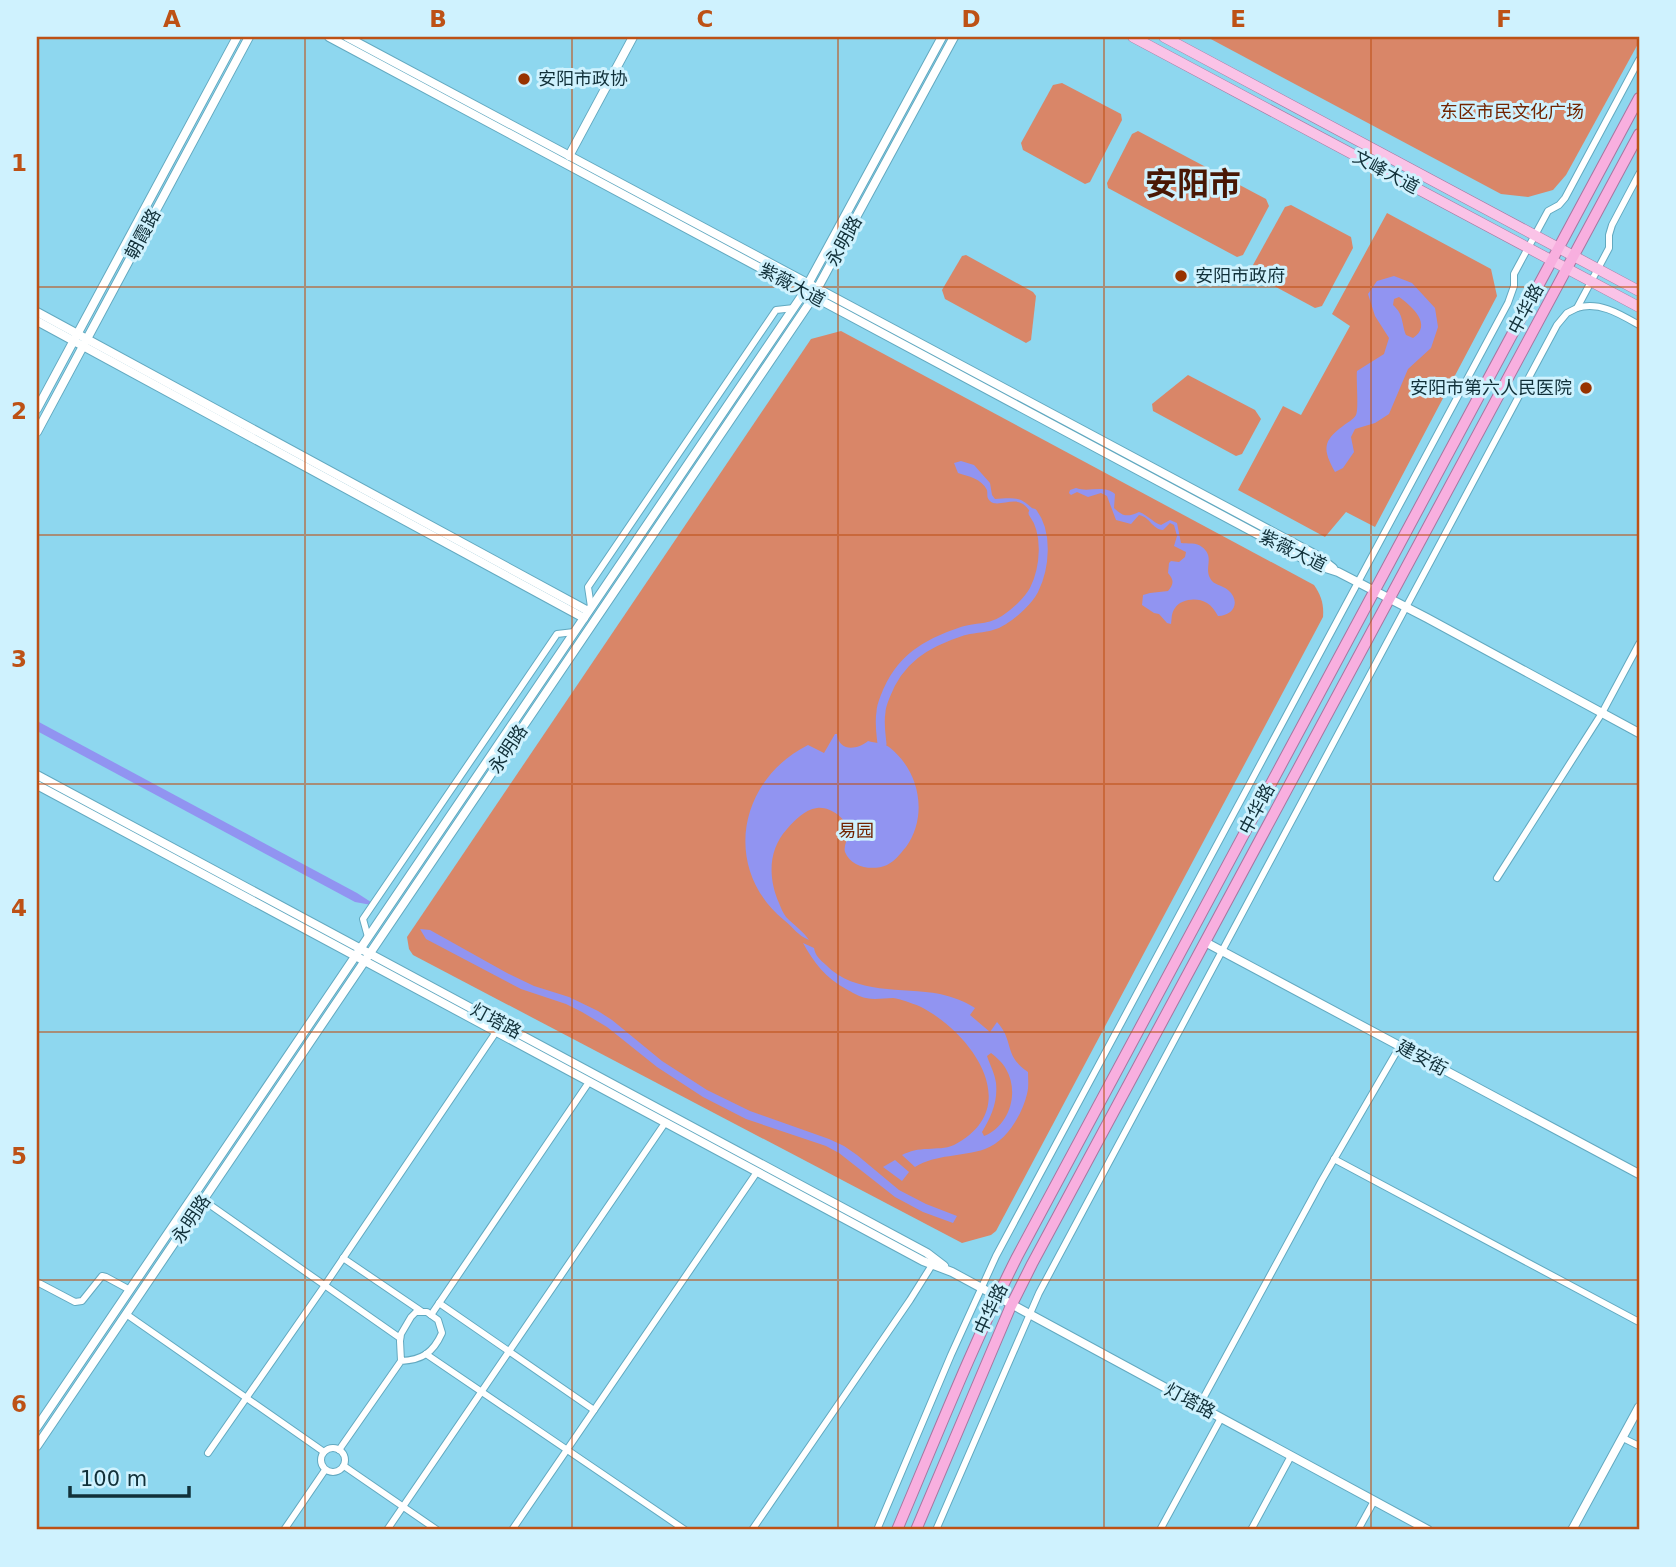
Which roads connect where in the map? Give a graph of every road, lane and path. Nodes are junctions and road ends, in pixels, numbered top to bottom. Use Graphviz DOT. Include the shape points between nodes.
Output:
graph roads {
  1 [pos="237,37"];
  2 [pos="249,37"];
  3 [pos="328,37"];
  4 [pos="347,37"];
  5 [pos="633,37"];
  6 [pos="942,37"];
  7 [pos="954,37"];
  8 [pos="1133,37"];
  9 [pos="1164,37"];
  10 [pos="1639,60"];
  11 [pos="1639,98"];
  12 [pos="1639,134"];
  13 [pos="569,156"];
  14 [pos="1639,174"];
  15 [pos="1535,235"];
  16 [pos="1528,248"];
  17 [pos="1559,248"];
  18 [pos="1574,256"];
  19 [pos="1552,260"];
  20 [pos="1567,269"];
  21 [pos="1598,269"];
  22 [pos="1591,281"];
  23 [pos="806,287"];
  24 [pos="1639,291"];
  25 [pos="816,292"];
  26 [pos="1639,307"];
  27 [pos="794,308"];
  28 [pos="1577,308"];
  29 [pos="37,312"];
  30 [pos="37,321"];
  31 [pos="1639,325"];
  32 [pos="75,337"];
  33 [pos="85,342"];
  34 [pos="37,409"];
  35 [pos="37,432"];
  36 [pos="1358,582"];
  37 [pos="1374,591"];
  38 [pos="1390,599"];
  39 [pos="1406,607"];
  40 [pos="587,612"];
  41 [pos="574,632"];
  42 [pos="1639,644"];
  43 [pos="1602,713"];
  44 [pos="1639,733"];
  45 [pos="37,775"];
  46 [pos="37,785"];
  47 [pos="1497,878"];
  48 [pos="368,937"];
  49 [pos="1205,942"];
  50 [pos="1222,951"];
  51 [pos="358,952"];
  52 [pos="367,957"];
  53 [pos="496,1032"];
  54 [pos="1400,1046"];
  55 [pos="589,1082"];
  56 [pos="665,1123"];
  57 [pos="1334,1158"];
  58 [pos="757,1172"];
  59 [pos="1639,1174"];
  60 [pos="203,1200"];
  61 [pos="343,1258"];
  62 [pos="932,1265"];
  63 [pos="952,1272"];
  64 [pos="37,1282"];
  65 [pos="325,1285"];
  66 [pos="981,1288"];
  67 [pos="130,1290"];
  68 [pos="997,1297"];
  69 [pos="439,1303"];
  70 [pos="1012,1305"];
  71 [pos="422,1312"];
  72 [pos="126,1314"];
  73 [pos="1030,1314"];
  74 [pos="431,1315"];
  75 [pos="1639,1322"];
  76 [pos="400,1338"];
  77 [pos="509,1351"];
  78 [pos="426,1354"];
  79 [pos="401,1361"];
  80 [pos="481,1392"];
  81 [pos="246,1398"];
  82 [pos="1199,1406"];
  83 [pos="1639,1407"];
  84 [pos="594,1410"];
  85 [pos="1221,1418"];
  86 [pos="37,1427"];
  87 [pos="1622,1438"];
  88 [pos="37,1446"];
  89 [pos="1639,1446"];
  90 [pos="339,1450"];
  91 [pos="567,1450"];
  92 [pos="324,1452"];
  93 [pos="208,1453"];
  94 [pos="1291,1456"];
  95 [pos="344,1466"];
  96 [pos="325,1470"];
  97 [pos="1374,1501"];
  98 [pos="403,1507"];
  99 [pos="284,1530"];
  100 [pos="387,1530"];
  101 [pos="437,1530"];
  102 [pos="512,1530"];
  103 [pos="685,1530"];
  104 [pos="752,1530"];
  105 [pos="877,1530"];
  106 [pos="897,1530"];
  107 [pos="916,1530"];
  108 [pos="936,1530"];
  109 [pos="1160,1530"];
  110 [pos="1251,1530"];
  111 [pos="1358,1530"];
  112 [pos="1428,1530"];
  113 [pos="1572,1530"];
  1 -- 32 [label="street, 朝霞路"];
  2 -- 33 [label="street, 朝霞路"];
  3 -- 23 [label="street, 紫薇大道"];
  4 -- 13 [label="street, 紫薇大道"];
  5 -- 13 [label="street"];
  6 -- 23 [label="street, 永明路"];
  7 -- 25 [label="street, 永明路"];
  8 -- 16 [label="main road, 文峰大道"];
  9 -- 15 [label="main road, 文峰大道"];
  10 -- 15 [label="street" via="1564,198 1548,211"];
  11 -- 17 [label="highway, 中华路"];
  12 -- 18 [label="highway, 中华路"];
  13 -- 23 [label="street, 紫薇大道"];
  14 -- 21 [label="street" via="1612,225 1609,248"];
  15 -- 16 [label="street"];
  15 -- 17 [label="main road, 文峰大道"];
  16 -- 19 [label="main road, 文峰大道"];
  16 -- 36 [label="street" via="1514,274 1508,303"];
  17 -- 18 [label="main road, 文峰大道"];
  17 -- 19 [label="highway, 中华路"];
  18 -- 20 [label="highway, 中华路"];
  18 -- 21 [label="main road, 文峰大道"];
  19 -- 20 [label="main road, 文峰大道"];
  19 -- 37 [label="highway, 中华路"];
  20 -- 22 [label="main road, 文峰大道"];
  20 -- 38 [label="highway, 中华路"];
  21 -- 22 [label="street"];
  21 -- 24 [label="main road, 文峰大道"];
  22 -- 26 [label="main road, 文峰大道"];
  22 -- 28 [label="street"];
  23 -- 25 [label="street, 紫薇大道"];
  23 -- 27 [label="street, 永明路"];
  25 -- 36 [label="street, 紫薇大道" via="1318,556"];
  25 -- 52 [label="street, 永明路"];
  27 -- 40 [label="street, 永明路"];
  27 -- 40 [label="street" via="776,310 588,587"];
  28 -- 31 [label="street" via="1596,306"];
  28 -- 39 [label="street" via="1557,325"];
  29 -- 32 [label="street"];
  30 -- 32 [label="street"];
  32 -- 33 [label="street"];
  32 -- 34 [label="street, 朝霞路"];
  33 -- 35 [label="street, 朝霞路"];
  33 -- 40 [label="street"];
  36 -- 37 [label="street, 紫薇大道"];
  36 -- 66 [label="street"];
  37 -- 38 [label="street, 紫薇大道"];
  37 -- 68 [label="highway, 中华路"];
  38 -- 39 [label="street, 紫薇大道"];
  38 -- 49 [label="highway, 中华路"];
  39 -- 43 [label="street, 紫薇大道"];
  39 -- 50 [label="street"];
  40 -- 41 [label="street, 永明路"];
  41 -- 48 [label="street, 永明路"];
  41 -- 48 [label="street" via="556,634 363,919"];
  42 -- 43 [label="street"];
  43 -- 44 [label="street, 紫薇大道"];
  43 -- 47 [label="street"];
  45 -- 51 [label="street, 灯塔路"];
  46 -- 51 [label="street, 灯塔路"];
  48 -- 51 [label="street, 永明路"];
  49 -- 50 [label="street, 建安街"];
  49 -- 70 [label="highway, 中华路"];
  50 -- 54 [label="street, 建安街"];
  50 -- 73 [label="street"];
  51 -- 52 [label="street, 灯塔路"];
  51 -- 67 [label="street, 永明路"];
  52 -- 53 [label="street, 灯塔路"];
  52 -- 60 [label="street, 永明路"];
  52 -- 63 [label="street, 灯塔路" via="915,1246"];
  53 -- 55 [label="street, 灯塔路"];
  53 -- 61 [label="street"];
  54 -- 57 [label="street"];
  54 -- 59 [label="street, 建安街"];
  55 -- 56 [label="street, 灯塔路"];
  55 -- 69 [label="street"];
  56 -- 58 [label="street, 灯塔路"];
  56 -- 77 [label="street"];
  57 -- 75 [label="street"];
  57 -- 82 [label="street"];
  58 -- 62 [label="street, 灯塔路"];
  58 -- 84 [label="street"];
  60 -- 65 [label="street"];
  60 -- 72 [label="street, 永明路"];
  61 -- 65 [label="street"];
  61 -- 71 [label="street"];
  62 -- 63 [label="street, 灯塔路"];
  62 -- 104 [label="street"];
  63 -- 66 [label="street, 灯塔路"];
  64 -- 67 [label="street" via="75,1302 82,1301 102,1276"];
  65 -- 76 [label="street"];
  65 -- 81 [label="street"];
  66 -- 68 [label="street, 灯塔路"];
  66 -- 105 [label="street"];
  67 -- 86 [label="street, 永明路"];
  68 -- 70 [label="street, 灯塔路"];
  68 -- 106 [label="highway, 中华路"];
  69 -- 74 [label="street"];
  69 -- 77 [label="street"];
  70 -- 73 [label="street, 灯塔路"];
  70 -- 107 [label="highway, 中华路"];
  71 -- 74 [label="street"];
  71 -- 76 [label="street" via="411,1317"];
  72 -- 81 [label="street"];
  72 -- 88 [label="street, 永明路"];
  73 -- 82 [label="street, 灯塔路"];
  73 -- 108 [label="street"];
  74 -- 78 [label="street" via="442,1333"];
  76 -- 79 [label="street"];
  77 -- 80 [label="street"];
  77 -- 84 [label="street"];
  78 -- 79 [label="street"];
  78 -- 80 [label="street"];
  79 -- 90 [label="street"];
  80 -- 91 [label="street"];
  80 -- 98 [label="street"];
  81 -- 92 [label="street"];
  81 -- 93 [label="street"];
  82 -- 85 [label="street, 灯塔路"];
  83 -- 87 [label="street"];
  84 -- 91 [label="street"];
  85 -- 94 [label="street, 灯塔路"];
  85 -- 109 [label="street"];
  87 -- 89 [label="street"];
  87 -- 113 [label="street"];
  90 -- 92 [label="street"];
  90 -- 95 [label="street"];
  91 -- 102 [label="street"];
  91 -- 103 [label="street"];
  92 -- 96 [label="street"];
  94 -- 97 [label="street, 灯塔路"];
  94 -- 110 [label="street"];
  95 -- 96 [label="street" via="335,1473"];
  95 -- 98 [label="street"];
  96 -- 99 [label="street"];
  97 -- 111 [label="street"];
  97 -- 112 [label="street, 灯塔路"];
  98 -- 100 [label="street"];
  98 -- 101 [label="street"];
}
